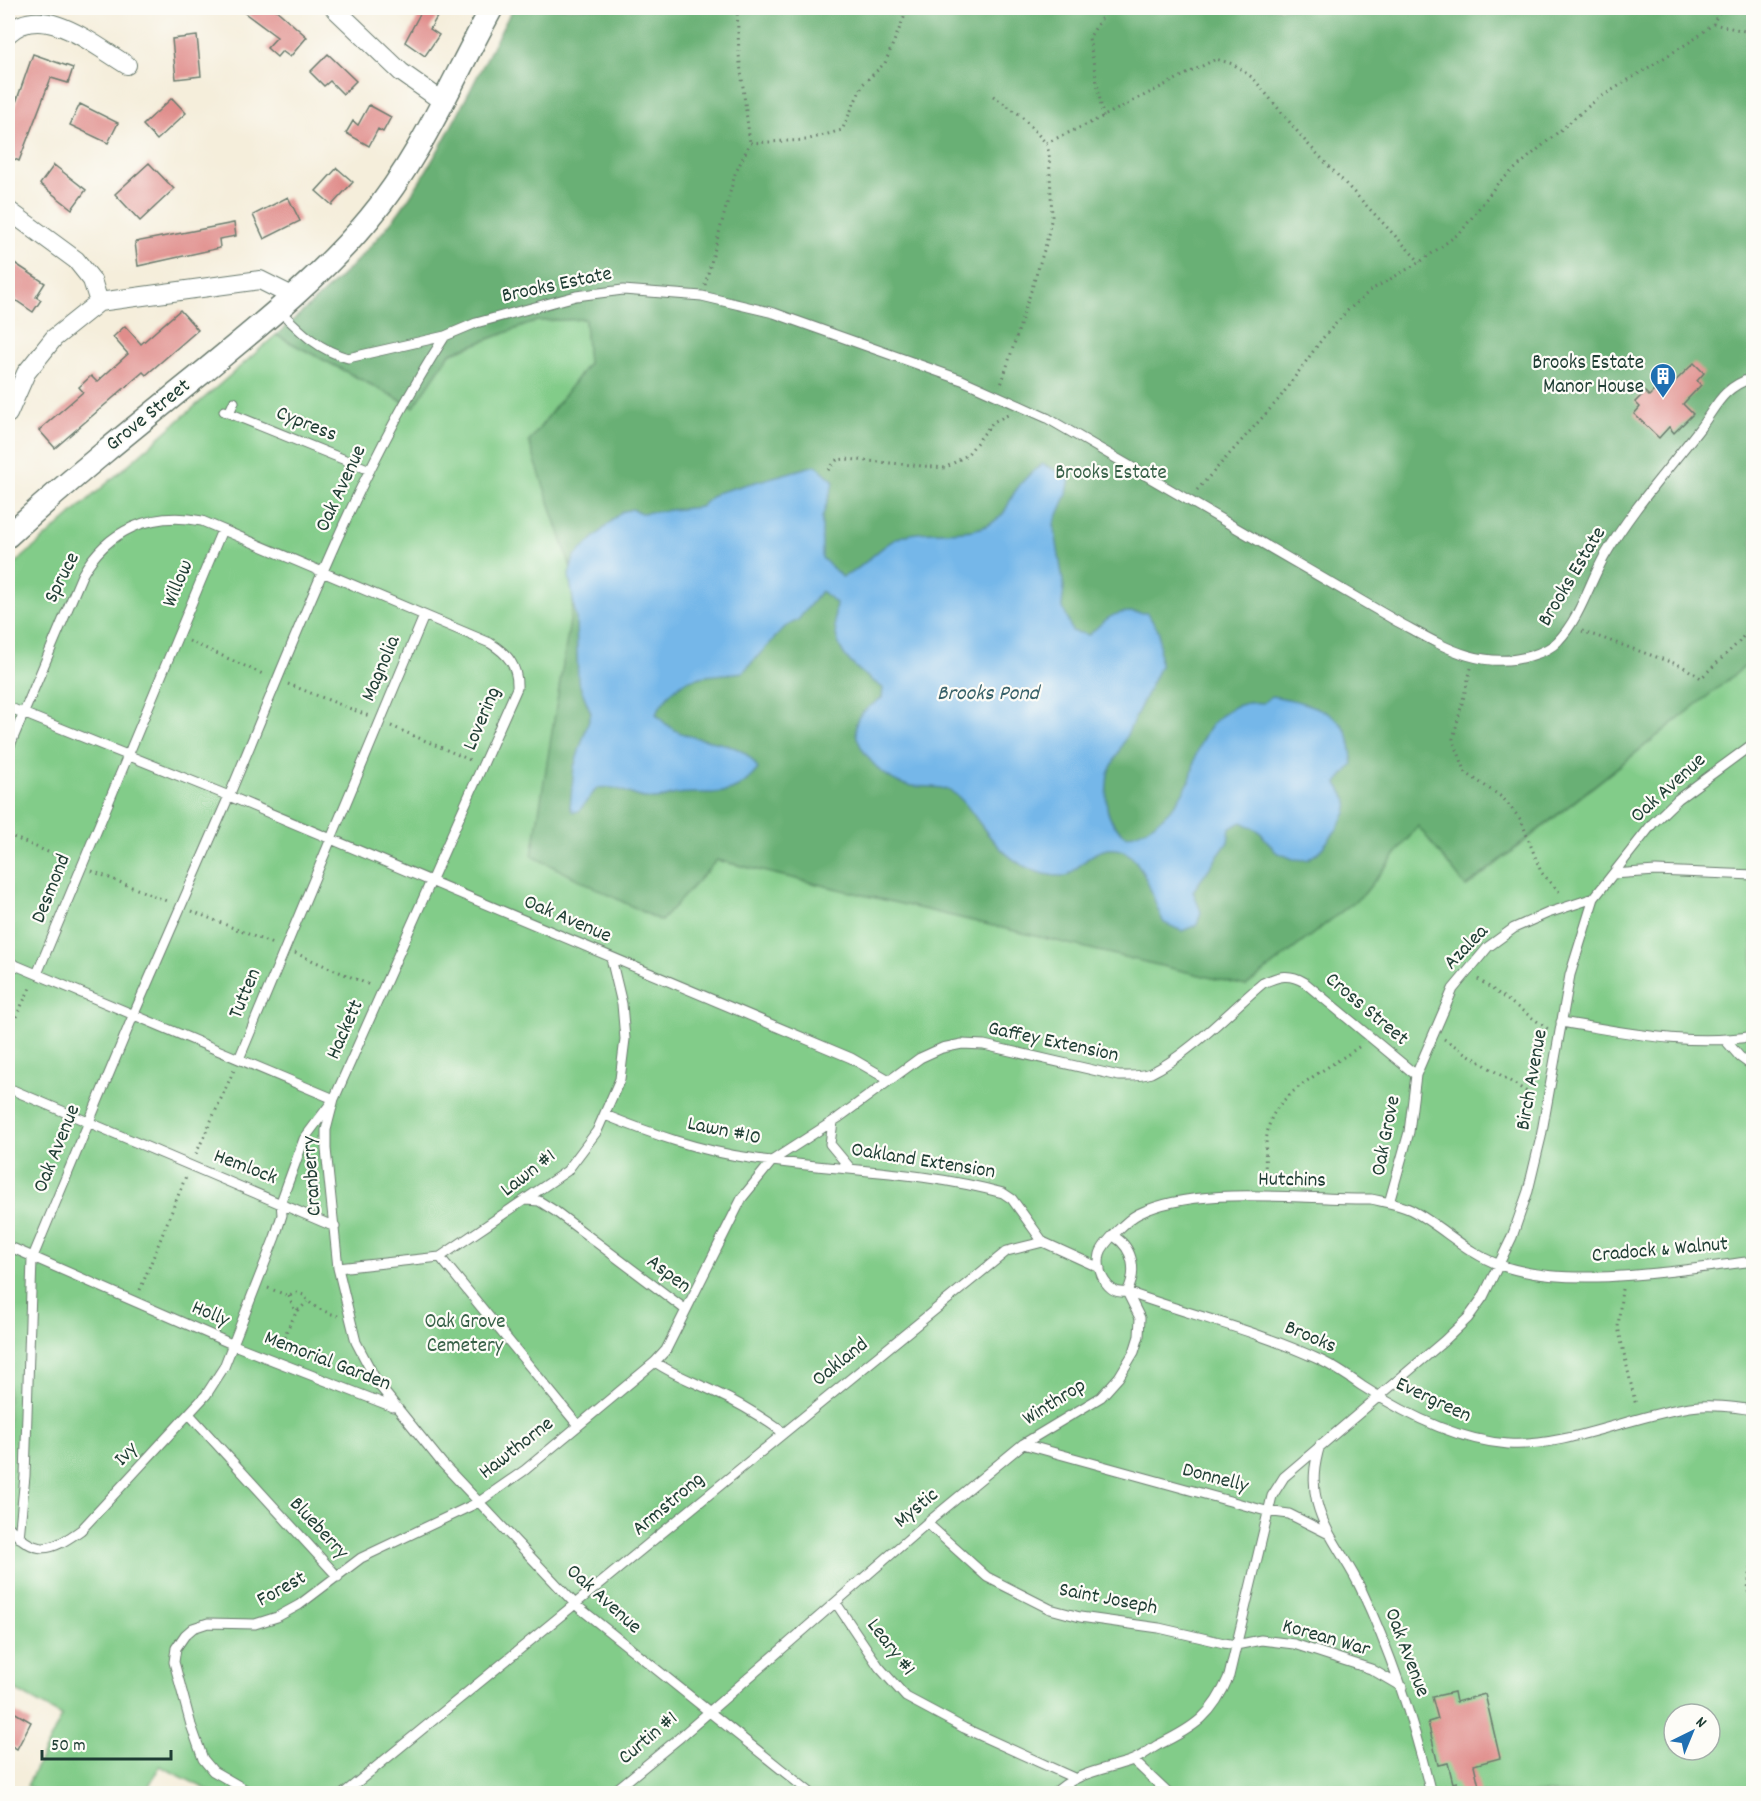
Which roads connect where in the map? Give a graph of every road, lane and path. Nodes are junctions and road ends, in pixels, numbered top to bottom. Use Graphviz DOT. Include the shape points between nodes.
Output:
graph roads {
  1 [pos="334,8"];
  2 [pos="492,8"];
  3 [pos="737,8"];
  4 [pos="908,8"];
  5 [pos="1108,8"];
  6 [pos="1721,8"];
  7 [pos="1713,24"];
  8 [pos="1754,33"];
  9 [pos="8,34"];
  10 [pos="127,66"];
  11 [pos="993,96"];
  12 [pos="442,100"];
  13 [pos="1103,117"];
  14 [pos="1046,142"];
  15 [pos="750,143"];
  16 [pos="8,210"];
  17 [pos="1419,262"];
  18 [pos="702,296"];
  19 [pos="99,302"];
  20 [pos="285,303"];
  21 [pos="444,336"];
  22 [pos="1754,377"];
  23 [pos="998,395"];
  24 [pos="234,402"];
  25 [pos="1025,408"];
  26 [pos="8,414"];
  27 [pos="369,470"];
  28 [pos="828,470"];
  29 [pos="1186,501"];
  30 [pos="222,530"];
  31 [pos="8,536"];
  32 [pos="323,574"];
  33 [pos="424,616"];
  34 [pos="1754,622"];
  35 [pos="1569,626"];
  36 [pos="177,636"];
  37 [pos="1474,658"];
  38 [pos="278,680"];
  39 [pos="8,707"];
  40 [pos="23,713"];
  41 [pos="380,721"];
  42 [pos="1754,742"];
  43 [pos="8,750"];
  44 [pos="127,754"];
  45 [pos="483,766"];
  46 [pos="229,796"];
  47 [pos="8,835"];
  48 [pos="331,837"];
  49 [pos="81,866"];
  50 [pos="1613,874"];
  51 [pos="1754,874"];
  52 [pos="433,881"];
  53 [pos="1594,898"];
  54 [pos="1571,905"];
  55 [pos="181,906"];
  56 [pos="284,949"];
  57 [pos="611,958"];
  58 [pos="8,962"];
  59 [pos="1467,971"];
  60 [pos="37,974"];
  61 [pos="1293,976"];
  62 [pos="383,991"];
  63 [pos="133,1016"];
  64 [pos="1561,1022"];
  65 [pos="1433,1032"];
  66 [pos="8,1033"];
  67 [pos="1559,1035"];
  68 [pos="1754,1036"];
  69 [pos="1371,1038"];
  70 [pos="1726,1041"];
  71 [pos="239,1059"];
  72 [pos="1754,1067"];
  73 [pos="1416,1075"];
  74 [pos="889,1080"];
  75 [pos="8,1088"];
  76 [pos="334,1099"];
  77 [pos="1547,1105"];
  78 [pos="605,1115"];
  79 [pos="833,1122"];
  80 [pos="88,1123"];
  81 [pos="773,1160"];
  82 [pos="191,1167"];
  83 [pos="850,1168"];
  84 [pos="1264,1198"];
  85 [pos="526,1200"];
  86 [pos="280,1202"];
  87 [pos="1389,1203"];
  88 [pos="335,1227"];
  89 [pos="1115,1237"];
  90 [pos="1043,1242"];
  91 [pos="8,1246"];
  92 [pos="440,1257"];
  93 [pos="32,1259"];
  94 [pos="1754,1260"];
  95 [pos="1499,1264"];
  96 [pos="338,1268"];
  97 [pos="1100,1268"];
  98 [pos="1624,1276"];
  99 [pos="258,1284"];
  100 [pos="1127,1292"];
  101 [pos="289,1296"];
  102 [pos="135,1302"];
  103 [pos="307,1302"];
  104 [pos="298,1309"];
  105 [pos="686,1310"];
  106 [pos="349,1320"];
  107 [pos="234,1345"];
  108 [pos="278,1362"];
  109 [pos="655,1362"];
  110 [pos="1380,1396"];
  111 [pos="394,1407"];
  112 [pos="1754,1410"];
  113 [pos="189,1414"];
  114 [pos="1639,1420"];
  115 [pos="577,1424"];
  116 [pos="1754,1425"];
  117 [pos="784,1433"];
  118 [pos="1023,1444"];
  119 [pos="1320,1444"];
  120 [pos="1748,1461"];
  121 [pos="1754,1461"];
  122 [pos="479,1502"];
  123 [pos="1754,1503"];
  124 [pos="1266,1511"];
  125 [pos="927,1523"];
  126 [pos="8,1526"];
  127 [pos="1329,1534"];
  128 [pos="19,1538"];
  129 [pos="1754,1550"];
  130 [pos="338,1577"];
  131 [pos="836,1603"];
  132 [pos="576,1605"];
  133 [pos="1754,1628"];
  134 [pos="1236,1645"];
  135 [pos="1402,1687"];
  136 [pos="709,1712"];
  137 [pos="1133,1760"];
  138 [pos="1074,1778"];
  139 [pos="616,1792"];
  140 [pos="253,1794"];
  141 [pos="343,1794"];
  142 [pos="812,1794"];
  143 [pos="1054,1794"];
  144 [pos="1169,1794"];
  145 [pos="1431,1794"];
  1 -- 12 [label="street" via="401,72"];
  2 -- 12 [label="street, Grove Street"];
  3 -- 15 [label="path"];
  4 -- 15 [label="path" via="885,63 863,84 842,130 806,140"];
  5 -- 13 [label="path" via="1089,38"];
  6 -- 7 [label="path"];
  7 -- 8 [label="path"];
  7 -- 17 [label="path" via="1596,100 1498,183 1461,232"];
  9 -- 10 [label="street" via="16,25 45,20 61,25"];
  11 -- 14 [label="path" via="1019,114"];
  12 -- 20 [label="street, Grove Street" via="371,218"];
  13 -- 14 [label="path"];
  13 -- 17 [label="path" via="1216,59 1233,64 1253,78 1306,142"];
  14 -- 23 [label="path" via="1052,216"];
  15 -- 18 [label="path" via="735,174"];
  16 -- 19 [label="street" via="76,260 92,280"];
  17 -- 29 [label="path" via="1371,290 1346,312 1280,399"];
  18 -- 21 [label="lane, Brooks Estate" via="623,290 576,296 476,323"];
  18 -- 23 [label="lane, Brooks Estate" via="774,313"];
  19 -- 20 [label="street" via="260,280"];
  19 -- 26 [label="street" via="54,338 26,373"];
  20 -- 21 [label="lane, Brooks Estate" via="316,345 348,358"];
  20 -- 31 [label="street, Grove Street"];
  21 -- 27 [label="lane, Oak Avenue" via="413,385"];
  22 -- 35 [label="lane, Brooks Estate" via="1725,390 1698,431 1672,460 1604,557"];
  23 -- 25 [label="lane, Brooks Estate"];
  24 -- 27 [label="lane, Cypress" via="227,412"];
  25 -- 28 [label="path" via="993,423 967,455 945,468 846,459 837,460"];
  25 -- 29 [label="lane, Brooks Estate"];
  27 -- 32 [label="lane, Oak Avenue"];
  29 -- 37 [label="lane, Brooks Estate" via="1398,622"];
  30 -- 32 [label="lane"];
  30 -- 36 [label="lane, Willow"];
  30 -- 40 [label="lane, Spruce" via="181,517 155,519 128,528 106,542 82,574"];
  32 -- 33 [label="lane, Magnolia"];
  32 -- 38 [label="lane, Oak Avenue"];
  33 -- 41 [label="lane, Magnolia"];
  33 -- 45 [label="lane, Lovering" via="502,650 512,662 517,688"];
  34 -- 35 [label="path" via="1701,678 1682,666"];
  35 -- 37 [label="lane, Brooks Estate" via="1557,642 1542,652 1515,660 1490,662"];
  36 -- 38 [label="path"];
  36 -- 44 [label="lane, Willow"];
  37 -- 54 [label="path" via="1453,739 1466,773 1503,798 1521,820 1541,872"];
  38 -- 41 [label="path"];
  38 -- 46 [label="lane, Oak Avenue"];
  39 -- 40 [label="lane, Oak Avenue"];
  40 -- 43 [label="lane, Spruce"];
  40 -- 44 [label="lane, Oak Avenue"];
  41 -- 45 [label="path"];
  41 -- 48 [label="lane, Magnolia"];
  42 -- 50 [label="lane, Oak Avenue" via="1653,823"];
  44 -- 46 [label="lane, Oak Avenue"];
  44 -- 49 [label="lane, Desmond"];
  45 -- 52 [label="lane, Lovering"];
  46 -- 48 [label="lane, Oak Avenue"];
  46 -- 55 [label="lane, Oak Avenue"];
  47 -- 49 [label="path"];
  48 -- 52 [label="lane, Oak Avenue"];
  48 -- 56 [label="lane, Tutten"];
  49 -- 55 [label="path"];
  49 -- 60 [label="lane, Desmond"];
  50 -- 51 [label="lane"];
  50 -- 53 [label="lane, Oak Avenue"];
  52 -- 57 [label="lane, Oak Avenue"];
  52 -- 62 [label="lane, Hackett"];
  53 -- 54 [label="lane, Azalea"];
  53 -- 64 [label="lane, Birch Avenue" via="1570,975"];
  54 -- 59 [label="lane, Azalea" via="1514,928 1488,947"];
  55 -- 56 [label="path"];
  55 -- 63 [label="lane, Oak Avenue"];
  56 -- 62 [label="path"];
  56 -- 71 [label="lane, Tutten"];
  57 -- 74 [label="lane, Oak Avenue" via="851,1058"];
  57 -- 78 [label="lane, Lawn #1" via="622,1004 625,1039 620,1079"];
  58 -- 60 [label="lane"];
  59 -- 65 [label="lane, Azalea" via="1453,989"];
  59 -- 67 [label="path"];
  60 -- 63 [label="lane"];
  60 -- 66 [label="path"];
  61 -- 69 [label="lane, Cross Street"];
  61 -- 74 [label="lane, Gaffey Extension" via="1263,982 1179,1054 1150,1073 1119,1076 984,1045 962,1044 920,1058"];
  62 -- 76 [label="lane, Hackett"];
  63 -- 71 [label="lane"];
  63 -- 80 [label="lane, Oak Avenue"];
  64 -- 67 [label="lane, Birch Avenue"];
  64 -- 70 [label="lane" via="1657,1037"];
  65 -- 73 [label="lane, Azalea"];
  65 -- 77 [label="path"];
  67 -- 77 [label="lane, Birch Avenue"];
  68 -- 70 [label="lane"];
  69 -- 73 [label="lane, Cross Street"];
  69 -- 84 [label="path" via="1293,1092 1272,1116"];
  70 -- 72 [label="lane"];
  71 -- 76 [label="lane"];
  71 -- 82 [label="path"];
  73 -- 87 [label="lane, Oak Grove" via="1409,1132"];
  74 -- 79 [label="lane, Gaffey Extension"];
  75 -- 80 [label="lane, Hemlock"];
  76 -- 86 [label="lane, Hemlock" via="304,1139"];
  76 -- 88 [label="lane, Cranberry" via="326,1130 326,1149"];
  77 -- 95 [label="lane, Birch Avenue" via="1528,1191"];
  78 -- 81 [label="lane, Lawn #10" via="688,1145"];
  78 -- 85 [label="lane, Lawn #1" via="567,1171"];
  79 -- 81 [label="lane, Gaffey Extension"];
  79 -- 83 [label="lane" via="830,1144"];
  80 -- 82 [label="lane, Hemlock"];
  80 -- 93 [label="lane, Oak Avenue"];
  81 -- 83 [label="lane, Oakland Extension"];
  81 -- 105 [label="lane, Lawn #10" via="742,1198"];
  82 -- 86 [label="lane, Hemlock"];
  82 -- 102 [label="path"];
  83 -- 90 [label="lane, Oakland Extension" via="931,1178 1003,1193 1012,1199"];
  84 -- 87 [label="lane, Hutchins" via="1371,1199"];
  84 -- 89 [label="lane, Hutchins" via="1201,1198 1164,1206 1138,1215 1121,1227"];
  85 -- 92 [label="lane, Lawn #1"];
  85 -- 105 [label="lane, Aspen" via="539,1201 555,1211"];
  86 -- 88 [label="lane, Cranberry"];
  86 -- 99 [label="lane, Holly" via="282,1215"];
  87 -- 95 [label="lane, Hutchins" via="1410,1210 1466,1248"];
  88 -- 96 [label="lane, Memorial Garden"];
  89 -- 97 [label="lane, Hutchins" via="1100,1253"];
  89 -- 100 [label="lane" via="1131,1253 1133,1268"];
  90 -- 97 [label="lane"];
  90 -- 117 [label="lane, Oakland" via="1008,1251"];
  91 -- 93 [label="lane, Holly"];
  92 -- 96 [label="lane, Lawn #1"];
  92 -- 115 [label="lane, Hawthorne"];
  93 -- 102 [label="lane, Holly"];
  93 -- 128 [label="lane, Oak Avenue" via="25,1476"];
  94 -- 98 [label="lane, Cradock & Walnut"];
  95 -- 98 [label="lane, Cradock & Walnut" via="1528,1273"];
  95 -- 110 [label="lane, Evergreen" via="1468,1318"];
  96 -- 106 [label="lane, Memorial Garden"];
  97 -- 100 [label="lane" via="1108,1286 1120,1293"];
  98 -- 114 [label="path" via="1618,1327"];
  99 -- 101 [label="path"];
  99 -- 107 [label="lane, Holly"];
  100 -- 110 [label="lane, Brooks" via="1291,1347 1344,1372"];
  100 -- 118 [label="lane, Winthrop" via="1140,1318 1134,1352 1119,1377 1101,1397"];
  101 -- 103 [label="path" via="304,1295"];
  101 -- 104 [label="path" via="290,1303"];
  102 -- 107 [label="lane, Holly"];
  103 -- 104 [label="path"];
  103 -- 106 [label="path"];
  104 -- 108 [label="path"];
  105 -- 109 [label="lane, Aspen" via="666,1350"];
  106 -- 111 [label="lane, Memorial Garden" via="370,1372"];
  107 -- 108 [label="lane, Memorial Garden"];
  107 -- 113 [label="lane, Ivy" via="206,1395"];
  108 -- 111 [label="lane, Memorial Garden"];
  109 -- 115 [label="lane, Aspen"];
  109 -- 117 [label="lane" via="761,1416"];
  110 -- 114 [label="lane, Evergreen" via="1451,1432 1479,1441 1510,1444 1537,1443"];
  110 -- 119 [label="lane"];
  111 -- 122 [label="lane, Oak Avenue"];
  112 -- 114 [label="lane, Evergreen" via="1691,1407"];
  113 -- 128 [label="lane, Ivy" via="81,1530 57,1547 38,1548"];
  113 -- 130 [label="lane, Blueberry"];
  115 -- 122 [label="lane, Hawthorne" via="525,1470"];
  116 -- 120 [label="path" via="1748,1441"];
  117 -- 132 [label="lane, Armstrong"];
  118 -- 124 [label="lane, Donnelly"];
  118 -- 125 [label="lane, Mystic"];
  119 -- 124 [label="lane" via="1284,1477"];
  119 -- 127 [label="lane, Oak Avenue" via="1313,1467 1314,1488"];
  120 -- 121 [label="path"];
  120 -- 123 [label="path"];
  122 -- 130 [label="lane, Blueberry" via="361,1558"];
  122 -- 132 [label="lane, Oak Avenue"];
  124 -- 127 [label="lane" via="1289,1514"];
  124 -- 134 [label="lane, Donnelly"];
  125 -- 131 [label="lane, Mystic"];
  125 -- 134 [label="lane, Saint Joseph" via="987,1577 1050,1609"];
  126 -- 128 [label="lane"];
  127 -- 135 [label="lane, Oak Avenue" via="1361,1588"];
  129 -- 133 [label="path" via="1748,1588"];
  130 -- 140 [label="lane, Forest" via="277,1617 255,1624 201,1625 185,1635 176,1648 177,1682 203,1759 213,1771"];
  131 -- 136 [label="lane"];
  131 -- 138 [label="lane, Leary #1" via="879,1667 906,1697"];
  132 -- 136 [label="lane, Oak Avenue"];
  132 -- 141 [label="lane"];
  134 -- 135 [label="lane, Korean War" via="1260,1640 1294,1644 1371,1669"];
  134 -- 137 [label="lane, Donnelly" via="1220,1698 1204,1718"];
  135 -- 145 [label="lane, Oak Avenue"];
  136 -- 139 [label="lane, Curtin #1"];
  136 -- 142 [label="lane, Oak Avenue"];
  137 -- 138 [label="lane, Donnelly"];
  137 -- 144 [label="lane"];
  138 -- 143 [label="lane"];
}
